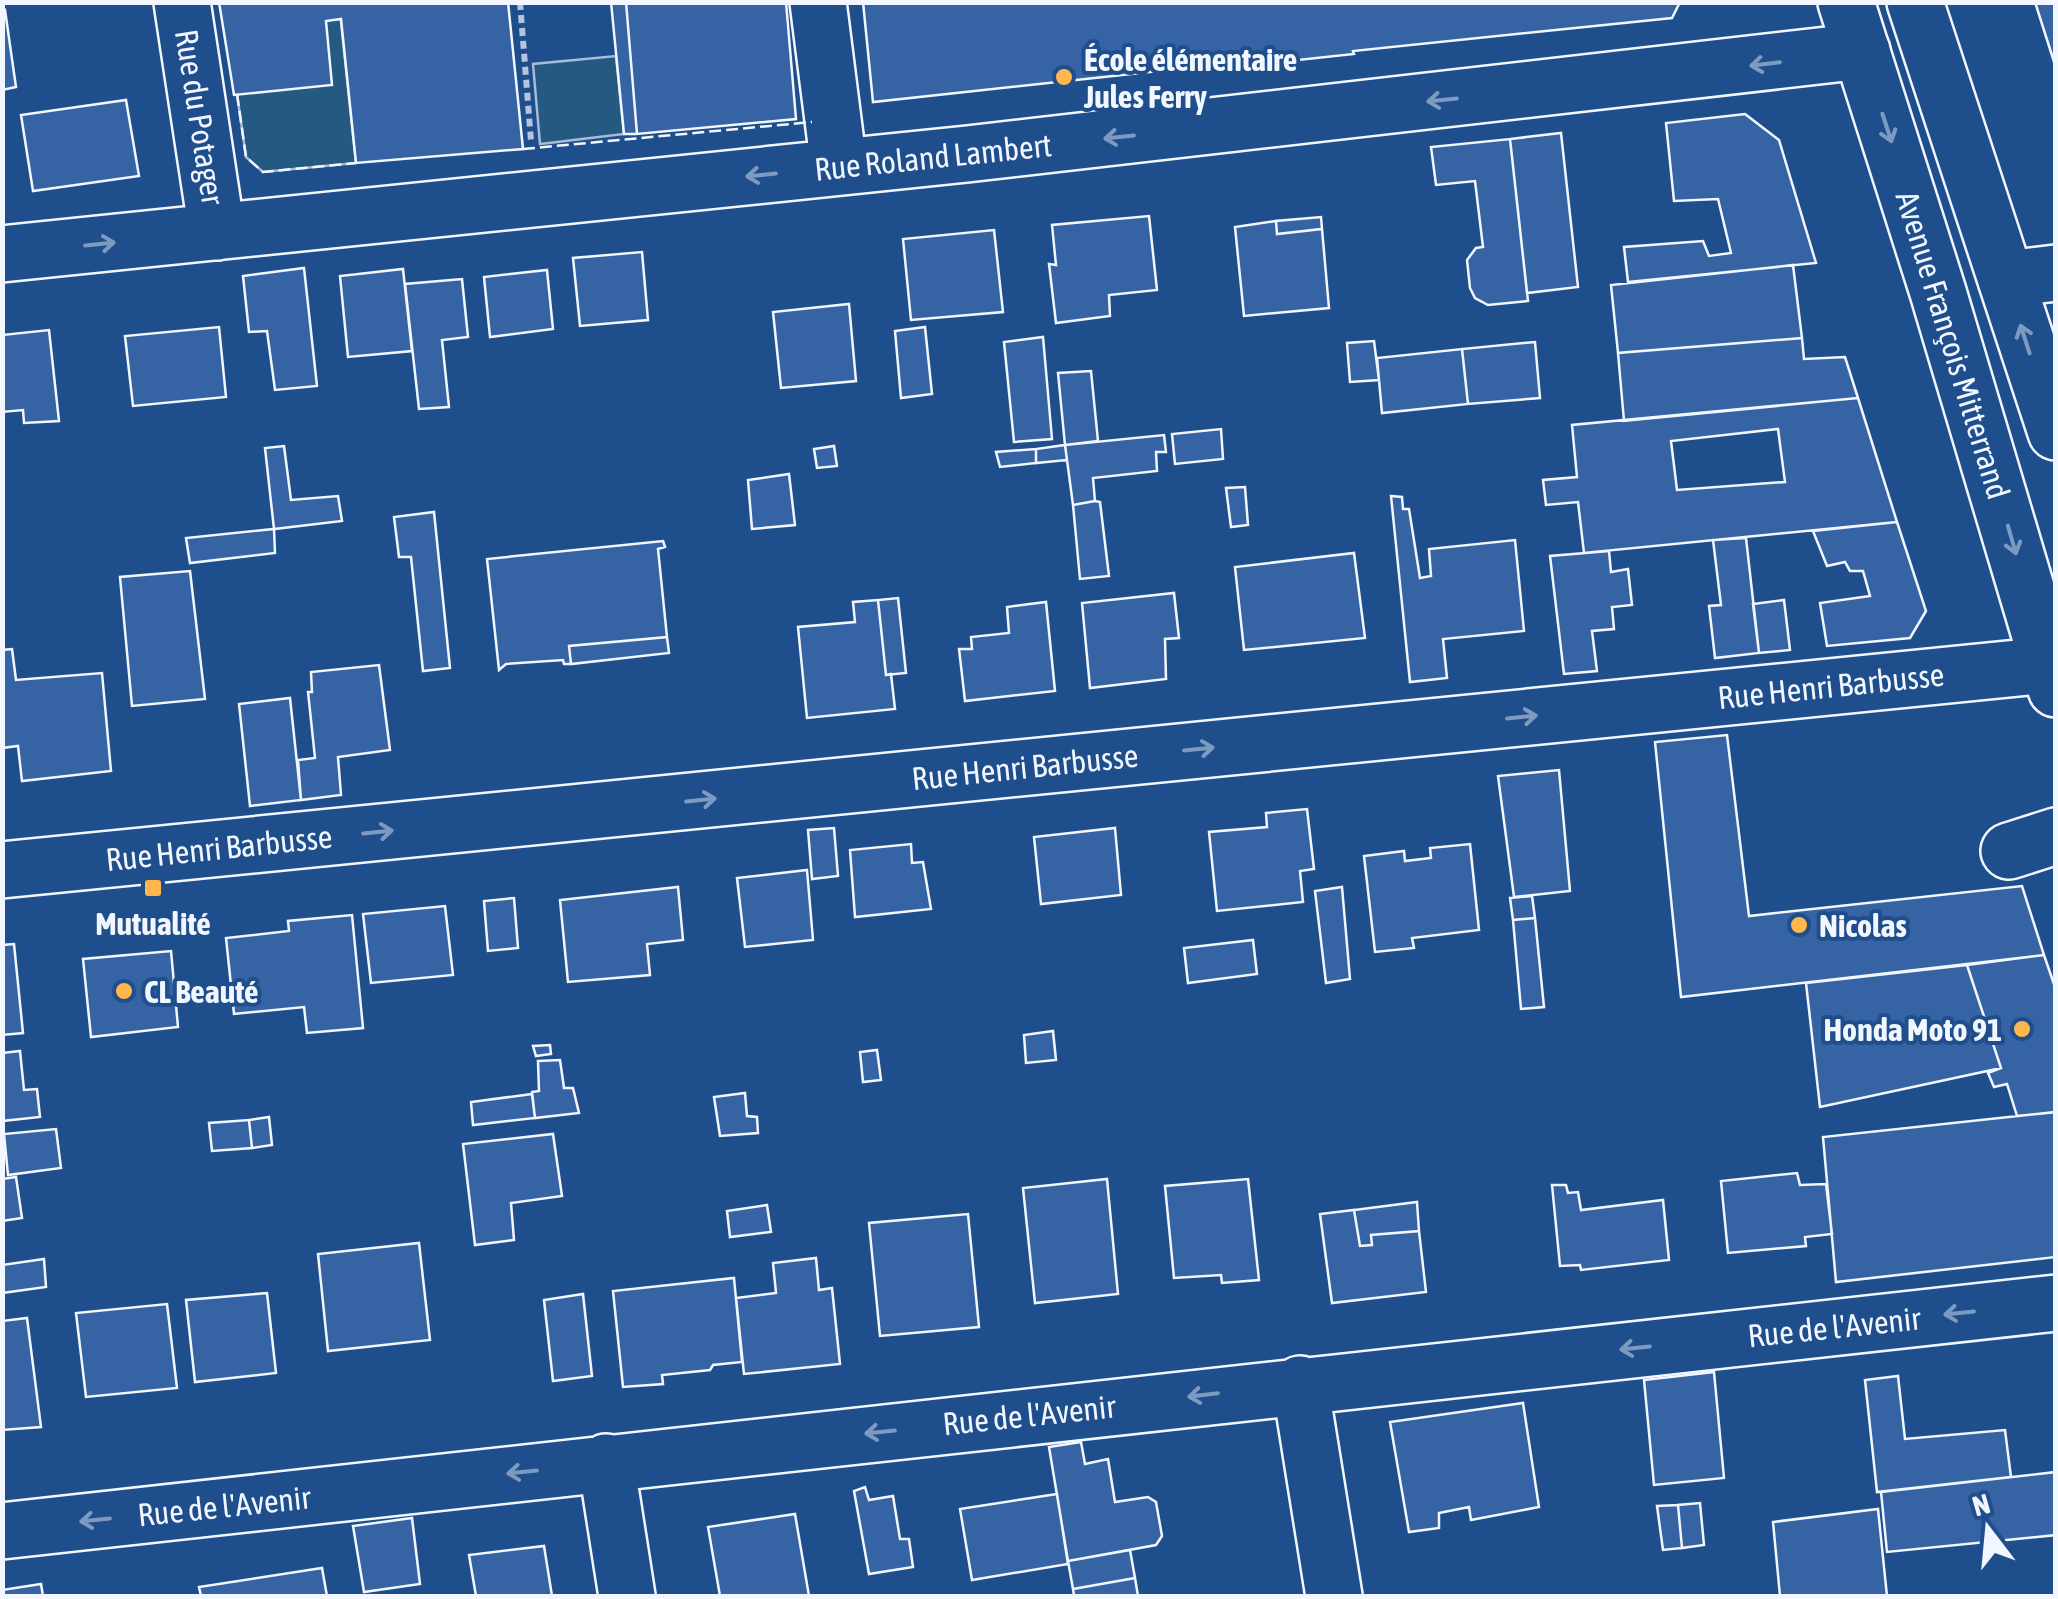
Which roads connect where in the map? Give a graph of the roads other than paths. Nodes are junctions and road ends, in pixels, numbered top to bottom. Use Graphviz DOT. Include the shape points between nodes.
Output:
graph roads {
  1 [pos="182,2"];
  2 [pos="818,2"];
  3 [pos="1915,2"];
  4 [pos="1854,27"];
  5 [pos="839,167"];
  6 [pos="217,232"];
  7 [pos="2,254"];
  8 [pos="2031,276"];
  9 [pos="2056,432"];
  10 [pos="2052,677"];
  11 [pos="2,870"];
  12 [pos="2056,1303"];
  13 [pos="1300,1384"];
  14 [pos="606,1462"];
  15 [pos="2,1530"];
  16 [pos="628,1596"];
  17 [pos="1334,1596"];
  1 -- 6 [label="street, Rue du Potager"];
  2 -- 5 [label="street"];
  3 -- 8 [label="street, Avenue François Mitterrand"];
  4 -- 5 [label="street, Rue Roland Lambert, one-way"];
  4 -- 10 [label="street, Avenue François Mitterrand, one-way"];
  5 -- 6 [label="street, Rue Roland Lambert, one-way"];
  7 -- 6 [label="street, Rue Roland Lambert, one-way"];
  9 -- 8 [label="street, Avenue François Mitterrand, one-way"];
  11 -- 10 [label="street, Rue Henri Barbusse, one-way" via="1805,707"];
  12 -- 13 [label="street, Rue de l'Avenir, one-way"];
  13 -- 14 [label="street, Rue de l'Avenir, one-way"];
  13 -- 17 [label="street"];
  14 -- 15 [label="street, Rue de l'Avenir, one-way"];
  14 -- 16 [label="street"];
}
